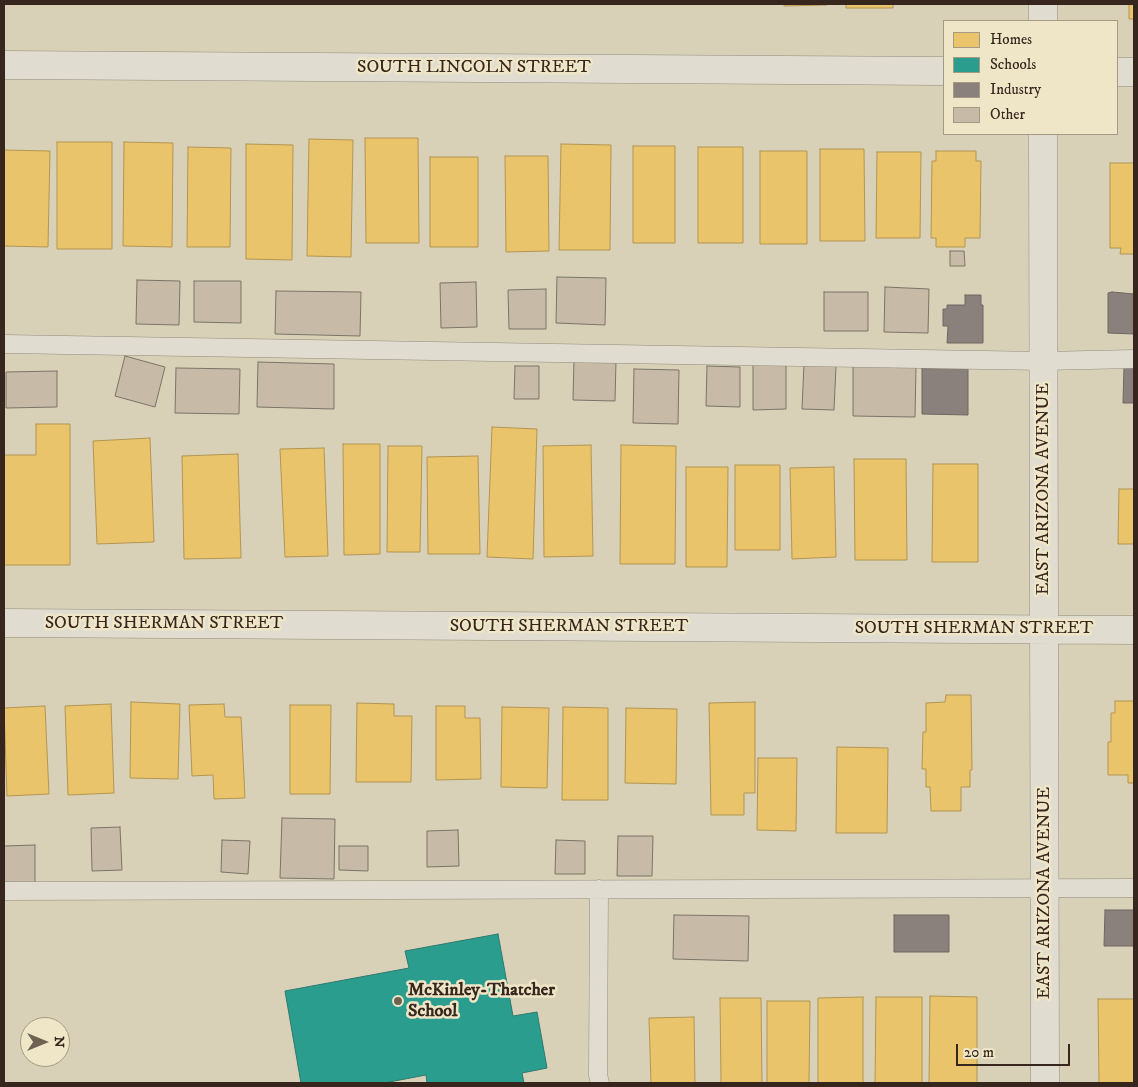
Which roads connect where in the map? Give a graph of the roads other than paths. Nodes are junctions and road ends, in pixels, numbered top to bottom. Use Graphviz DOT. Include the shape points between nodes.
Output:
graph roads {
  1 [pos="1043,4"];
  2 [pos="1043,20"];
  3 [pos="4,65"];
  4 [pos="943,71"];
  5 [pos="1118,72"];
  6 [pos="1134,72"];
  7 [pos="1043,135"];
  8 [pos="4,344"];
  9 [pos="1134,359"];
  10 [pos="1044,361"];
  11 [pos="4,623"];
  12 [pos="1044,629"];
  13 [pos="1134,630"];
  14 [pos="1044,888"];
  15 [pos="1134,888"];
  16 [pos="599,889"];
  17 [pos="4,891"];
  18 [pos="600,1083"];
  19 [pos="1045,1083"];
  1 -- 2 [label="street"];
  3 -- 4 [label="street, SOUTH LINCOLN STREET"];
  5 -- 6 [label="street"];
  7 -- 10 [label="street, EAST ARIZONA AVENUE"];
  8 -- 10 [label="lane"];
  9 -- 10 [label="lane"];
  10 -- 12 [label="street, EAST ARIZONA AVENUE"];
  11 -- 12 [label="street, SOUTH SHERMAN STREET"];
  12 -- 13 [label="street, SOUTH SHERMAN STREET"];
  12 -- 14 [label="street, EAST ARIZONA AVENUE"];
  14 -- 15 [label="lane"];
  14 -- 16 [label="lane"];
  14 -- 19 [label="street, EAST ARIZONA AVENUE"];
  16 -- 17 [label="lane"];
  16 -- 18 [label="lane"];
}
